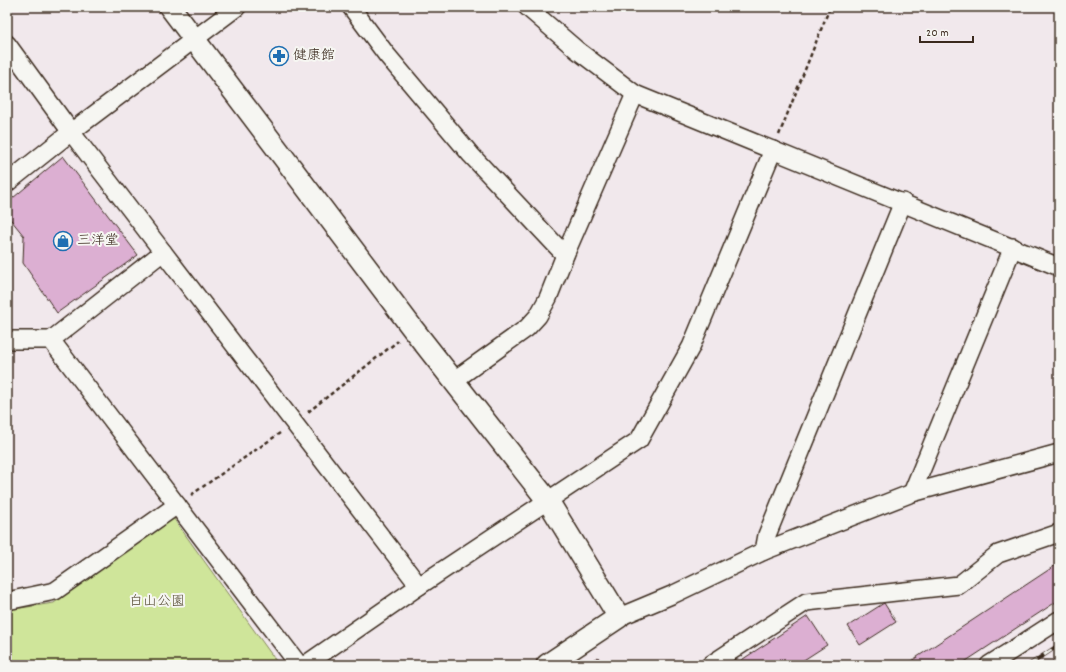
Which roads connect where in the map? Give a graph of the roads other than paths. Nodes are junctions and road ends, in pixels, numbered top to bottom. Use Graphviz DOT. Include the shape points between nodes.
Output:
graph roads {
  1 [pos="170,7"];
  2 [pos="237,7"];
  3 [pos="351,7"];
  4 [pos="527,7"];
  5 [pos="194,40"];
  6 [pos="7,44"];
  7 [pos="635,94"];
  8 [pos="71,132"];
  9 [pos="773,150"];
  10 [pos="7,183"];
  11 [pos="903,202"];
  12 [pos="1013,247"];
  13 [pos="163,252"];
  14 [pos="565,255"];
  15 [pos="1059,267"];
  16 [pos="7,340"];
  17 [pos="51,340"];
  18 [pos="453,381"];
  19 [pos="1059,453"];
  20 [pos="912,493"];
  21 [pos="548,501"];
  22 [pos="177,505"];
  23 [pos="1059,533"];
  24 [pos="764,551"];
  25 [pos="419,586"];
  26 [pos="7,601"];
  27 [pos="619,617"];
  28 [pos="1059,620"];
  29 [pos="299,665"];
  30 [pos="305,665"];
  31 [pos="547,665"];
  32 [pos="710,665"];
  33 [pos="989,665"];
  1 -- 5 [label="street"];
  2 -- 5 [label="street"];
  3 -- 14 [label="street" via="386,54 471,155"];
  4 -- 7 [label="street" via="577,50"];
  5 -- 8 [label="street"];
  5 -- 18 [label="street"];
  6 -- 8 [label="street"];
  7 -- 9 [label="street"];
  7 -- 14 [label="street"];
  8 -- 10 [label="street"];
  8 -- 13 [label="street"];
  9 -- 11 [label="street"];
  9 -- 21 [label="street" via="691,347 639,440"];
  11 -- 12 [label="street"];
  11 -- 24 [label="street" via="767,535"];
  12 -- 15 [label="street"];
  12 -- 20 [label="street"];
  13 -- 17 [label="street"];
  13 -- 25 [label="street"];
  14 -- 18 [label="street" via="538,316 527,328"];
  16 -- 17 [label="street"];
  17 -- 22 [label="street"];
  18 -- 21 [label="street"];
  19 -- 20 [label="street"];
  20 -- 24 [label="street"];
  21 -- 25 [label="street"];
  21 -- 27 [label="street"];
  22 -- 26 [label="street" via="55,591"];
  22 -- 29 [label="street"];
  23 -- 32 [label="street" via="998,554 959,584 806,602"];
  24 -- 27 [label="street"];
  25 -- 30 [label="street"];
  27 -- 31 [label="street"];
  28 -- 33 [label="street"];
}
